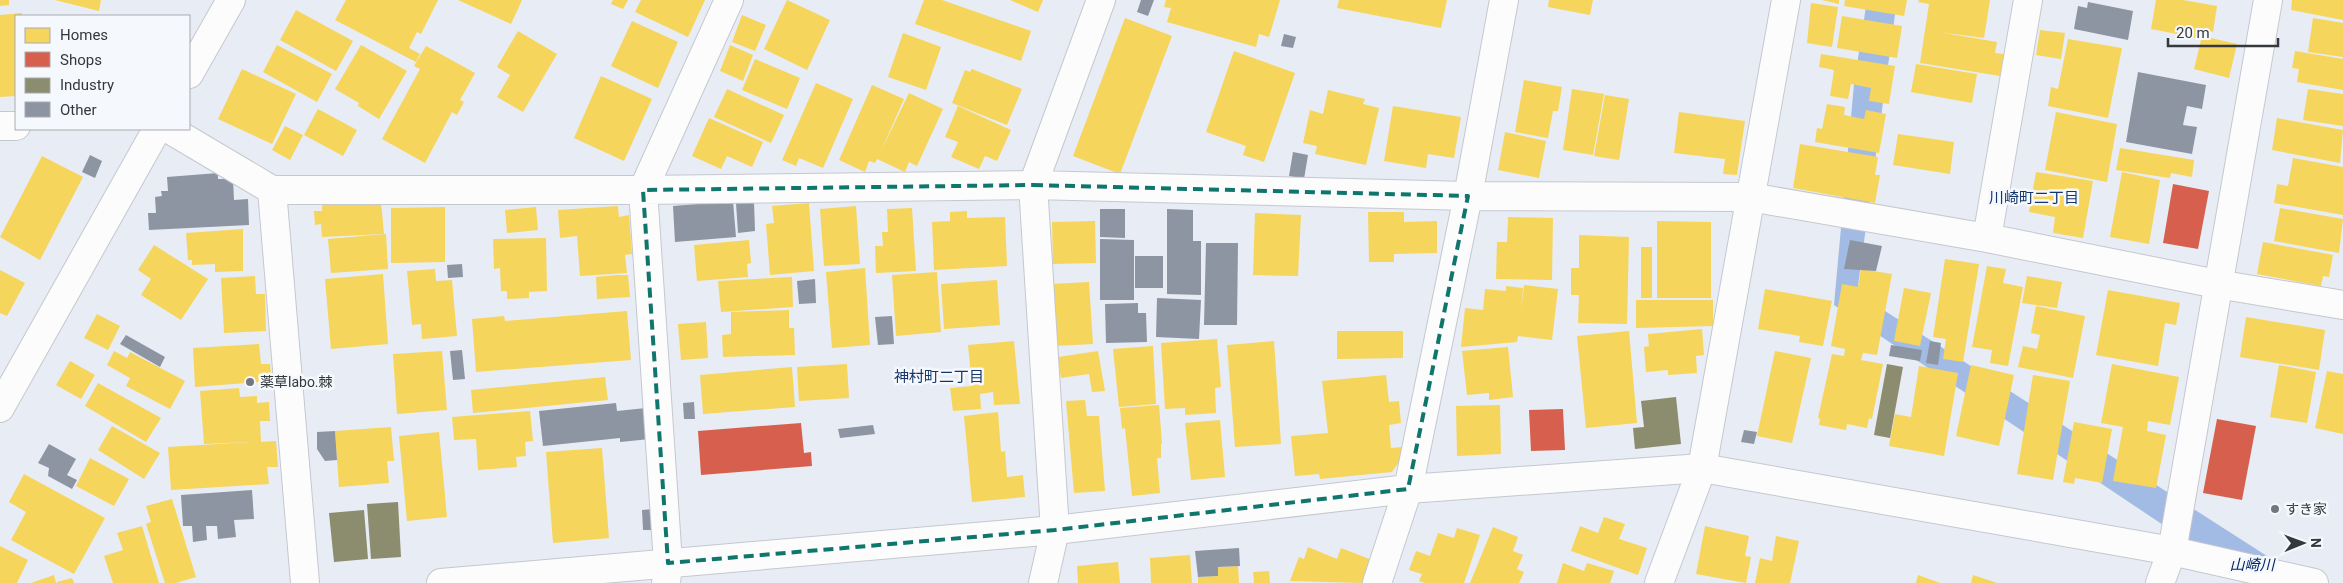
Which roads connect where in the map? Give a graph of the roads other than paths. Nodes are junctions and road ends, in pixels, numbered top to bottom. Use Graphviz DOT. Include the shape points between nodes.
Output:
graph roads {
  1 [pos="231,0"];
  2 [pos="729,0"];
  3 [pos="1101,0"];
  4 [pos="1504,0"];
  5 [pos="1786,0"];
  6 [pos="2028,0"];
  7 [pos="2268,0"];
  8 [pos="190,72"];
  9 [pos="0,126"];
  10 [pos="15,126"];
  11 [pos="156,130"];
  12 [pos="172,130"];
  13 [pos="1033,185"];
  14 [pos="272,190"];
  15 [pos="643,190"];
  16 [pos="1468,196"];
  17 [pos="1750,197"];
  18 [pos="1987,238"];
  19 [pos="2217,284"];
  20 [pos="2343,305"];
  21 [pos="0,408"];
  22 [pos="1702,468"];
  23 [pos="1408,490"];
  24 [pos="1055,530"];
  25 [pos="2172,551"];
  26 [pos="667,573"];
  27 [pos="305,583"];
  28 [pos="441,583"];
  29 [pos="1043,583"];
  30 [pos="1377,583"];
  31 [pos="1659,583"];
  32 [pos="2160,583"];
  33 [pos="2314,583"];
  1 -- 8 [label="street"];
  2 -- 15 [label="street"];
  3 -- 13 [label="street"];
  4 -- 16 [label="street"];
  5 -- 17 [label="street"];
  6 -- 18 [label="street"];
  7 -- 19 [label="street"];
  9 -- 10 [label="street"];
  11 -- 21 [label="street"];
  12 -- 14 [label="street"];
  13 -- 15 [label="street"];
  13 -- 16 [label="street"];
  13 -- 24 [label="street"];
  14 -- 15 [label="street"];
  14 -- 27 [label="street"];
  15 -- 26 [label="street"];
  16 -- 17 [label="street"];
  16 -- 23 [label="street"];
  17 -- 18 [label="street"];
  17 -- 22 [label="street"];
  18 -- 19 [label="street"];
  19 -- 20 [label="street"];
  19 -- 25 [label="street"];
  22 -- 23 [label="street"];
  22 -- 25 [label="street"];
  22 -- 31 [label="street"];
  23 -- 24 [label="street"];
  23 -- 30 [label="street"];
  24 -- 26 [label="street"];
  24 -- 29 [label="street"];
  25 -- 32 [label="street"];
  25 -- 33 [label="street"];
  26 -- 28 [label="street"];
}
